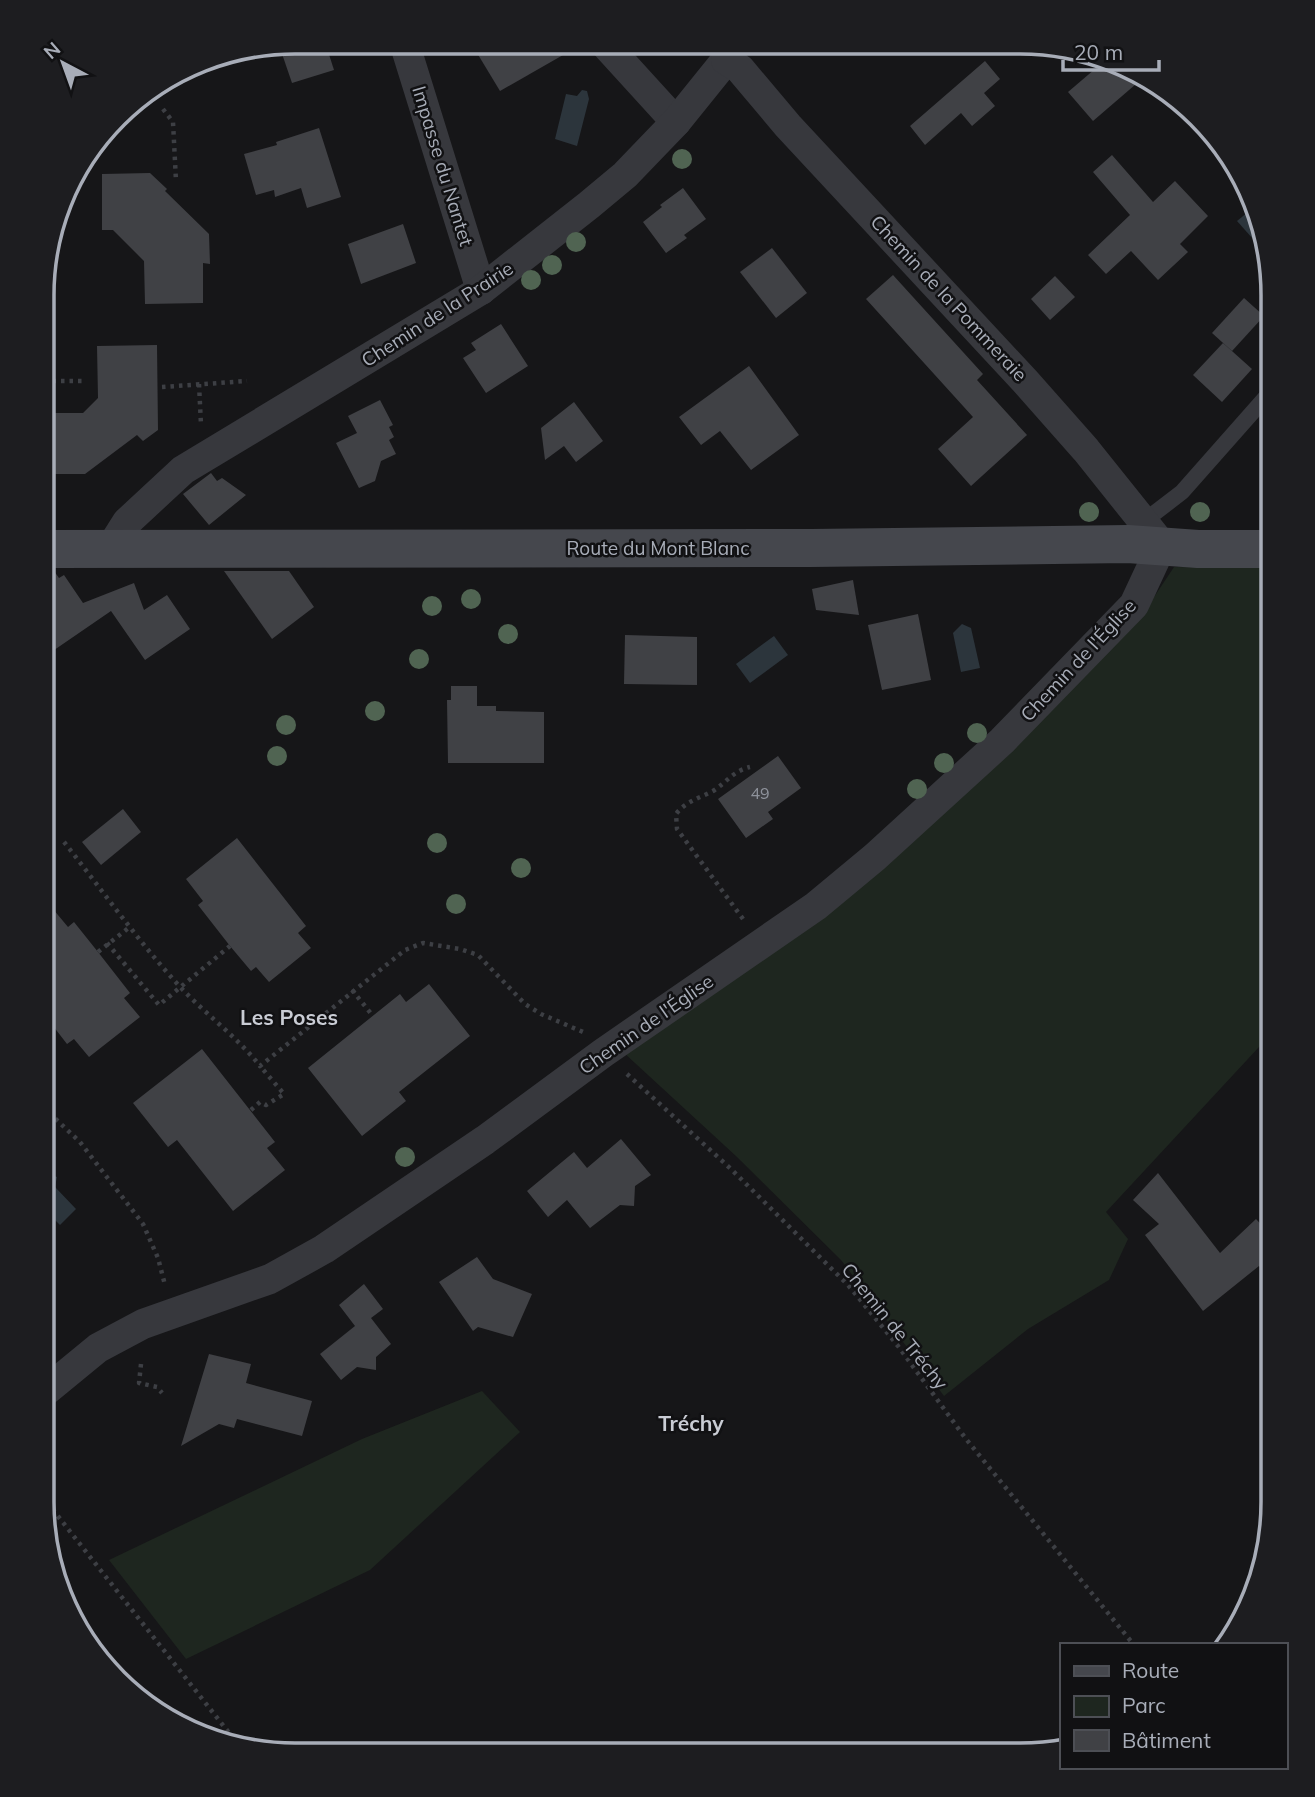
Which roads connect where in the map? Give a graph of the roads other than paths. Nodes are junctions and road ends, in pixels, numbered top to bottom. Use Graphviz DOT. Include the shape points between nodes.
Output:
graph roads {
  1 [pos="729,54"];
  2 [pos="732,54"];
  3 [pos="408,55"];
  4 [pos="615,55"];
  5 [pos="676,122"];
  6 [pos="481,290"];
  7 [pos="1261,403"];
  8 [pos="1153,534"];
  9 [pos="54,549"];
  10 [pos="1261,549"];
  11 [pos="110,550"];
  12 [pos="54,1384"];
  1 -- 5 [label="street, Chemin de la Prairie"];
  2 -- 8 [label="street, Chemin de la Pommeraie" via="788,126 992,344"];
  3 -- 6 [label="street, Impasse du Nantet"];
  4 -- 5 [label="street"];
  5 -- 6 [label="street, Chemin de la Prairie" via="625,175"];
  6 -- 11 [label="street, Chemin de la Prairie" via="183,470 127,522"];
  7 -- 8 [label="lane" via="1182,492"];
  8 -- 10 [label="street, Route du Mont Blanc" via="1198,549"];
  8 -- 11 [label="street, Route du Mont Blanc" via="811,548"];
  8 -- 12 [label="street, Chemin de l'Église" via="1134,605 1002,741 816,906 324,1249 270,1279 143,1324 98,1348"];
  9 -- 11 [label="street, Route du Mont Blanc"];
}
